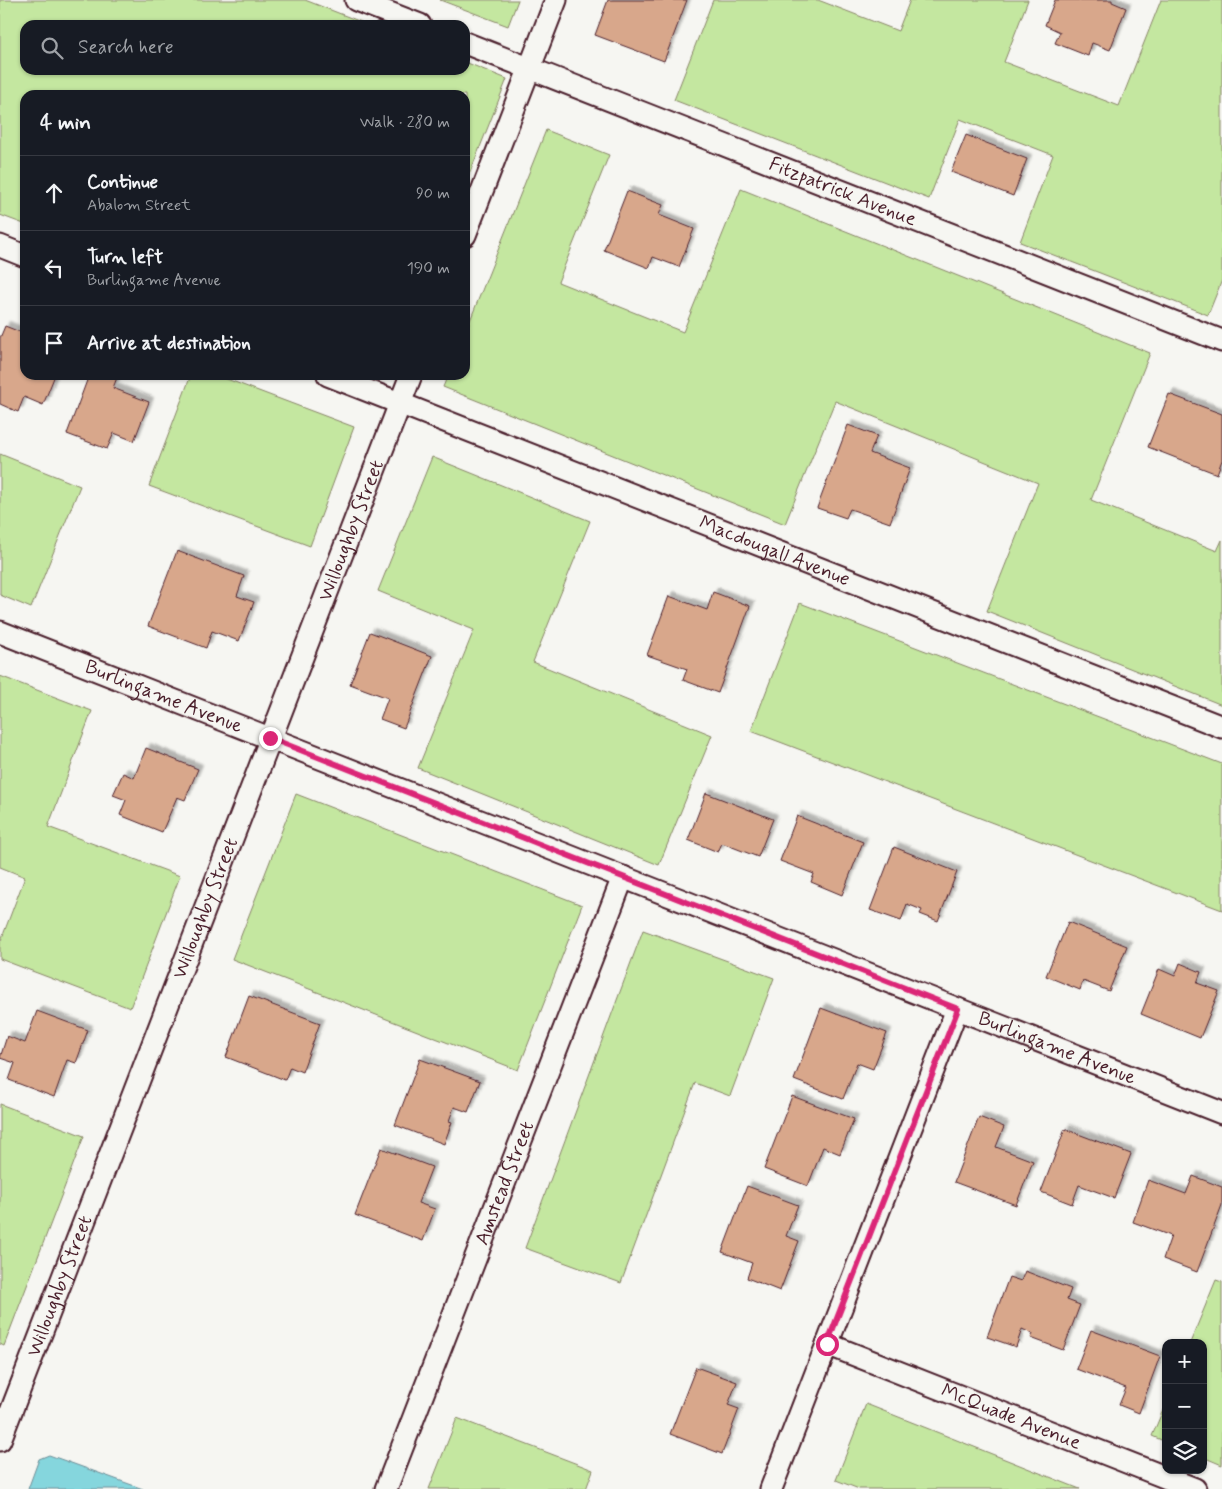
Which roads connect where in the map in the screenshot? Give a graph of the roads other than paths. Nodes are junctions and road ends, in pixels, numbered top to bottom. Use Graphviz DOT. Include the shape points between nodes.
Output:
graph roads {
  1 [pos="356,0"];
  2 [pos="556,0"];
  3 [pos="407,20"];
  4 [pos="470,45"];
  5 [pos="530,68"];
  6 [pos="470,223"];
  7 [pos="0,246"];
  8 [pos="20,254"];
  9 [pos="1222,340"];
  10 [pos="341,380"];
  11 [pos="409,380"];
  12 [pos="400,403"];
  13 [pos="0,632"];
  14 [pos="1222,727"];
  15 [pos="270,738"];
  16 [pos="623,877"];
  17 [pos="958,1009"];
  18 [pos="1222,1113"];
  19 [pos="827,1344"];
  20 [pos="0,1440"];
  21 [pos="386,1489"];
  22 [pos="771,1489"];
  23 [pos="1195,1489"];
  1 -- 3 [label="street"];
  2 -- 5 [label="street"];
  4 -- 5 [label="street, Fitzpatrick Avenue"];
  5 -- 6 [label="street"];
  5 -- 9 [label="street, Fitzpatrick Avenue"];
  7 -- 8 [label="street"];
  10 -- 12 [label="street, Macdougall Avenue"];
  11 -- 12 [label="street, Willoughby Street"];
  12 -- 14 [label="street, Macdougall Avenue"];
  12 -- 15 [label="street, Willoughby Street"];
  13 -- 15 [label="street, Burlingame Avenue"];
  15 -- 16 [label="street, Burlingame Avenue"];
  15 -- 20 [label="street, Willoughby Street"];
  16 -- 17 [label="street, Burlingame Avenue"];
  16 -- 21 [label="street, Amstead Street"];
  17 -- 18 [label="street, Burlingame Avenue"];
  17 -- 19 [label="street"];
  19 -- 22 [label="street"];
  19 -- 23 [label="street, McQuade Avenue"];
}
